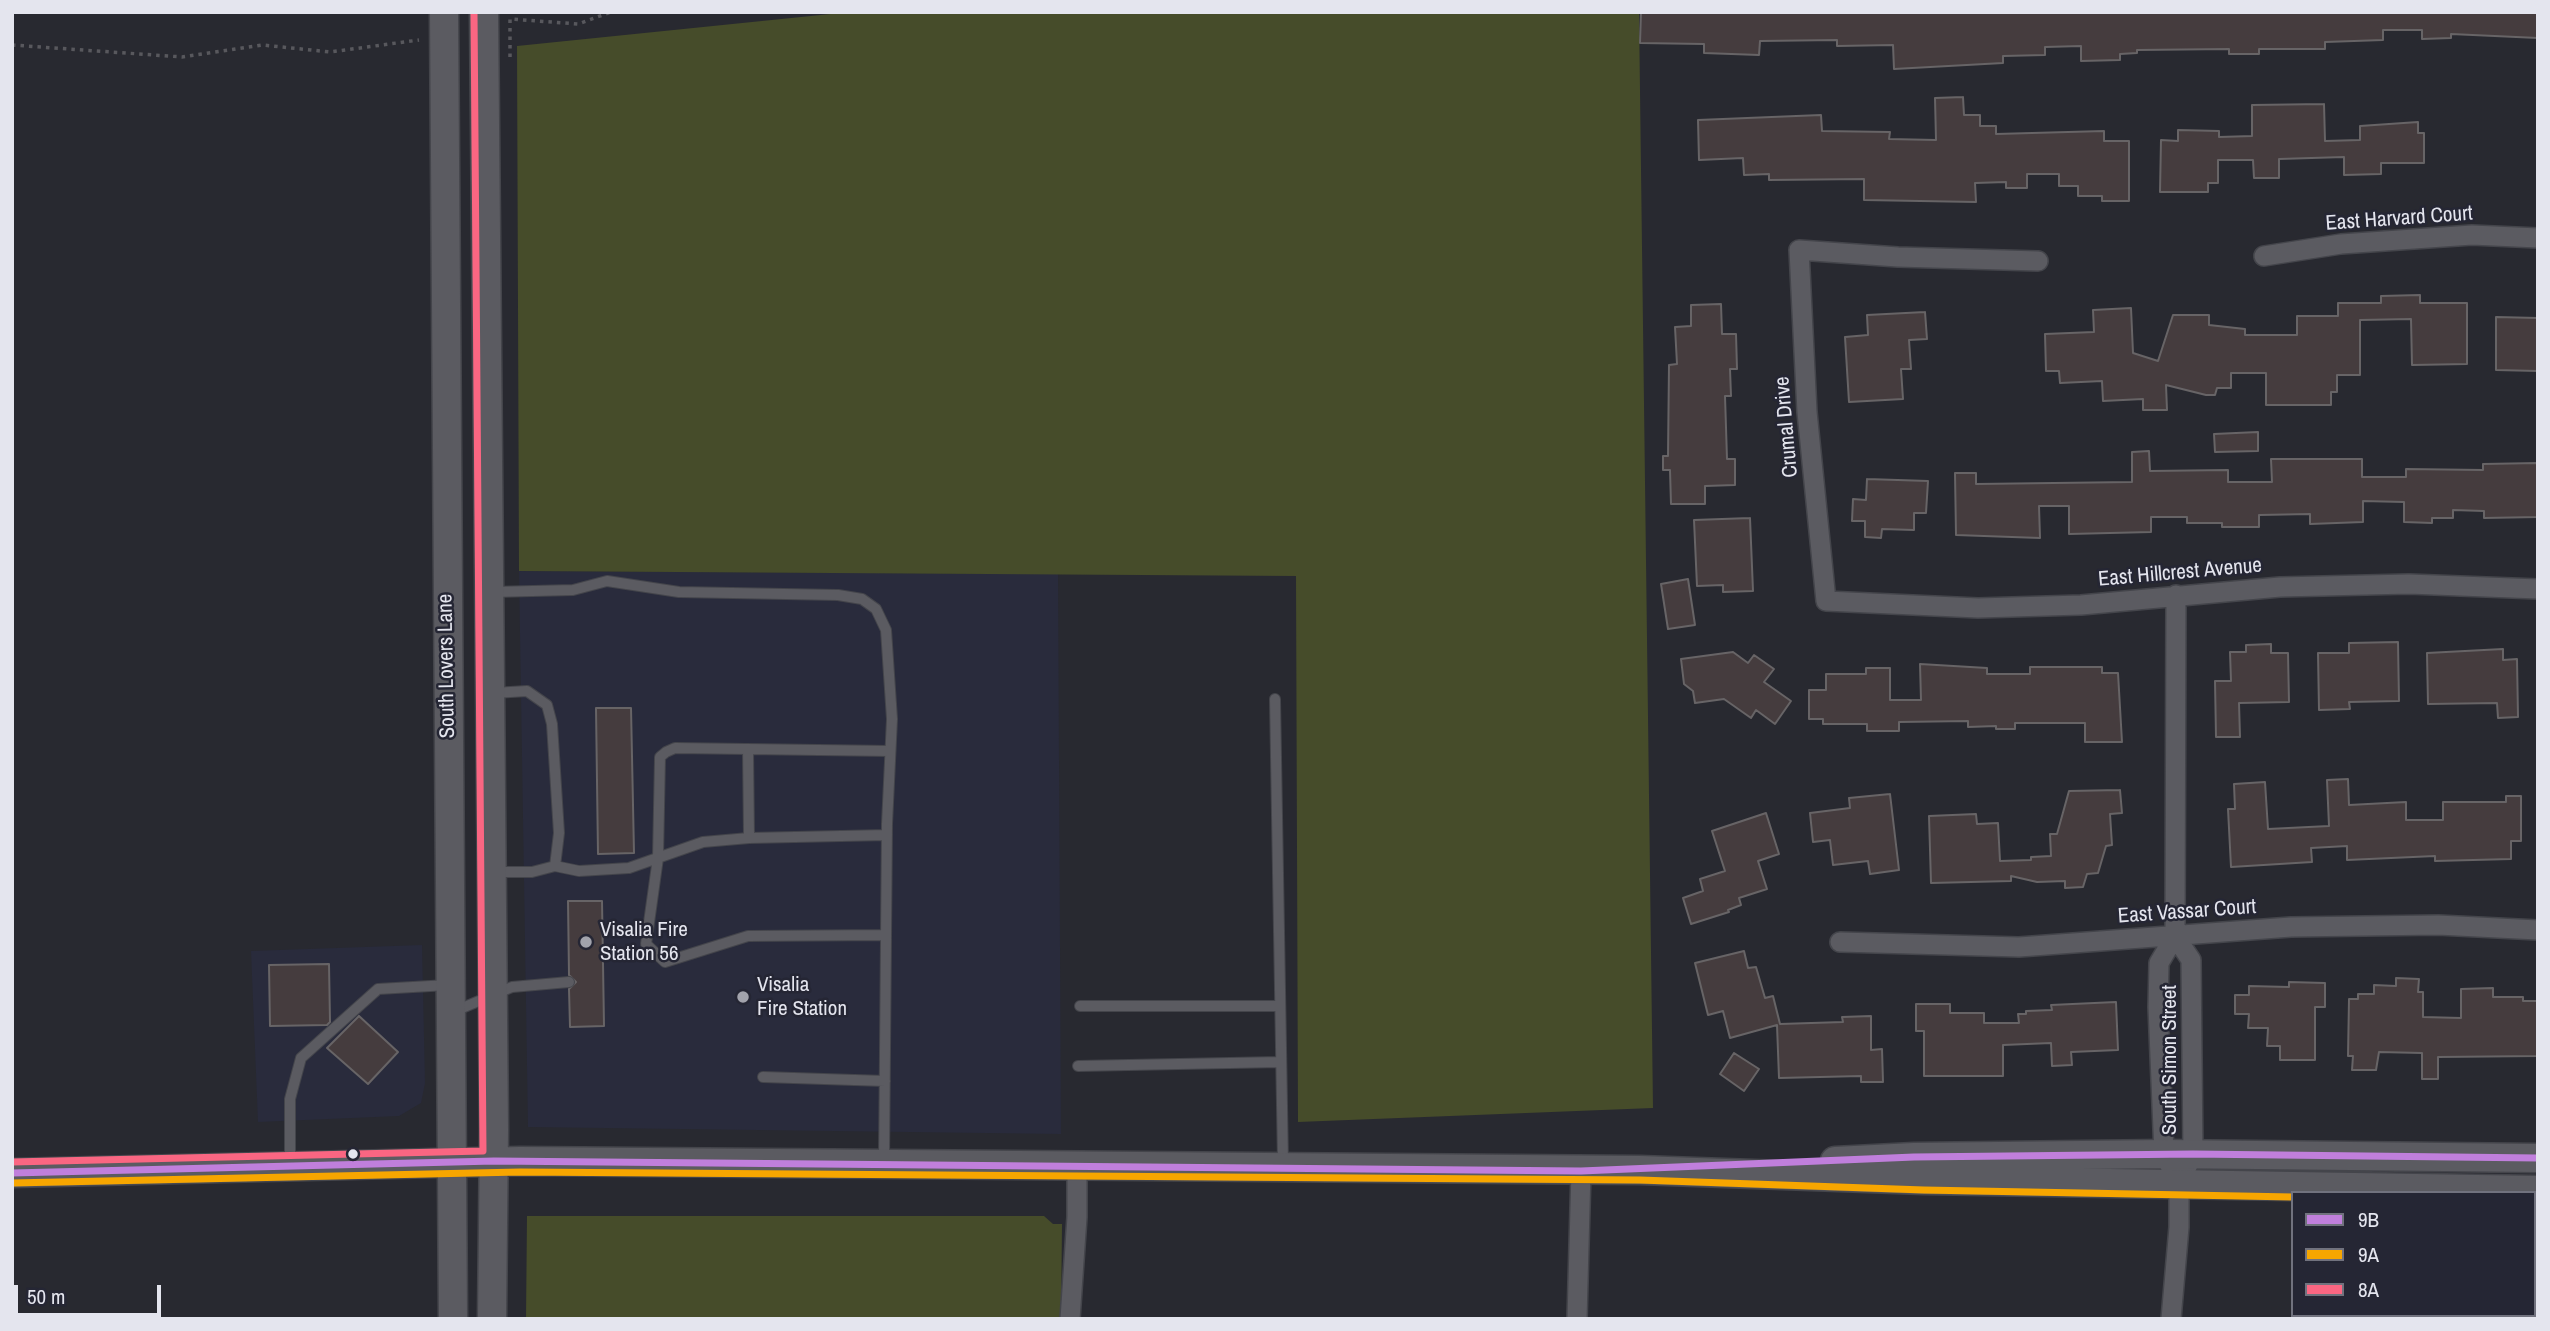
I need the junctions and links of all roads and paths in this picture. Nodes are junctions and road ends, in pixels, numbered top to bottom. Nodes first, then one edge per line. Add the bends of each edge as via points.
1 (444, 12) edge
2 (484, 12) edge
3 (611, 12) edge
4 (419, 40) dead end
5 (12, 45) edge
6 (510, 57) dead end
7 (2538, 237) edge
8 (2264, 256) dead end
9 (2038, 261) dead end
10 (2538, 589) edge
11 (487, 592) junction
12 (2176, 595) junction
13 (1826, 601) joint
14 (489, 693) junction
15 (1275, 699) dead end
16 (748, 749) junction
17 (890, 751) junction
18 (887, 835) junction
19 (749, 838) junction
20 (657, 858) junction
21 (555, 866) junction
22 (490, 872) junction
23 (2538, 930) edge
24 (886, 935) junction
25 (2175, 936) junction
26 (1840, 942) dead end
27 (569, 982) dead end
28 (452, 984) junction
29 (492, 994) junction
30 (1080, 1006) dead end
31 (1278, 1006) junction
32 (452, 1013) junction
33 (1280, 1062) junction
34 (1078, 1066) dead end
35 (763, 1077) dead end
36 (885, 1080) junction
37 (2164, 1154) junction
38 (2193, 1154) junction
39 (2538, 1158) edge
40 (453, 1161) junction
41 (494, 1161) junction
42 (884, 1164) junction
43 (290, 1167) junction
44 (1077, 1167) junction
45 (1283, 1167) junction
46 (1640, 1170) junction
47 (1581, 1171) junction
48 (12, 1173) edge
49 (2179, 1183) junction
50 (2538, 1190) edge
51 (453, 1319) edge
52 (492, 1319) edge
53 (1070, 1319) edge
54 (1577, 1319) edge
55 (2171, 1319) edge

1 - 28 main road, South Lovers Lane
2 - 11 main road, South Lovers Lane
3 - 6 path via 578,24 510,19
4 - 5 path via 330,52 263,45 182,58
7 - 8 street, East Harvard Court via 2472,235 2341,244
9 - 13 street, Crumal Drive via 1799,250 1807,412
10 - 12 street, East Hillcrest Avenue via 2409,584
11 - 14 main road, South Lovers Lane
11 - 17 lane via 573,590 607,581 679,592 862,599 876,609 886,630 891,666
12 - 13 street, East Hillcrest Avenue via 2081,605 1978,608
12 - 25 street, South Simon Street
14 - 21 lane via 527,691 547,705 559,833
14 - 22 main road, South Lovers Lane
15 - 31 lane
16 - 17 lane
16 - 19 lane
16 - 20 lane via 676,748 660,757
17 - 18 lane
18 - 19 lane
18 - 24 lane
19 - 20 lane via 703,842
20 - 21 lane via 629,869 604,871
20 - 24 lane via 646,944 665,962 748,936
21 - 22 lane via 532,872
22 - 29 main road, South Lovers Lane
23 - 25 street, East Vassar Court via 2438,925 2291,927
24 - 36 lane
25 - 26 street, East Vassar Court via 2019,947
25 - 37 street, South Simon Street via 2159,963
25 - 38 street, South Simon Street via 2191,960
27 - 29 lane via 512,987
28 - 32 main road, South Lovers Lane
28 - 43 lane via 378,989 301,1058 290,1099
29 - 32 lane
29 - 41 main road, South Lovers Lane
30 - 31 lane
31 - 33 lane
32 - 40 main road, South Lovers Lane
33 - 34 lane
33 - 45 lane
35 - 36 lane
36 - 42 lane
37 - 38 main road
37 - 46 main road via 1914,1157
37 - 49 street, South Simon Street
38 - 39 main road
38 - 49 street, South Simon Street
40 - 41 main road
40 - 43 main road
40 - 51 main road, South Lovers Lane
41 - 42 main road
41 - 52 main road, South Lovers Lane
42 - 44 main road
43 - 48 main road
44 - 45 main road
44 - 53 street
45 - 47 main road
46 - 47 main road
46 - 49 main road
47 - 54 street
49 - 50 main road
49 - 55 street

